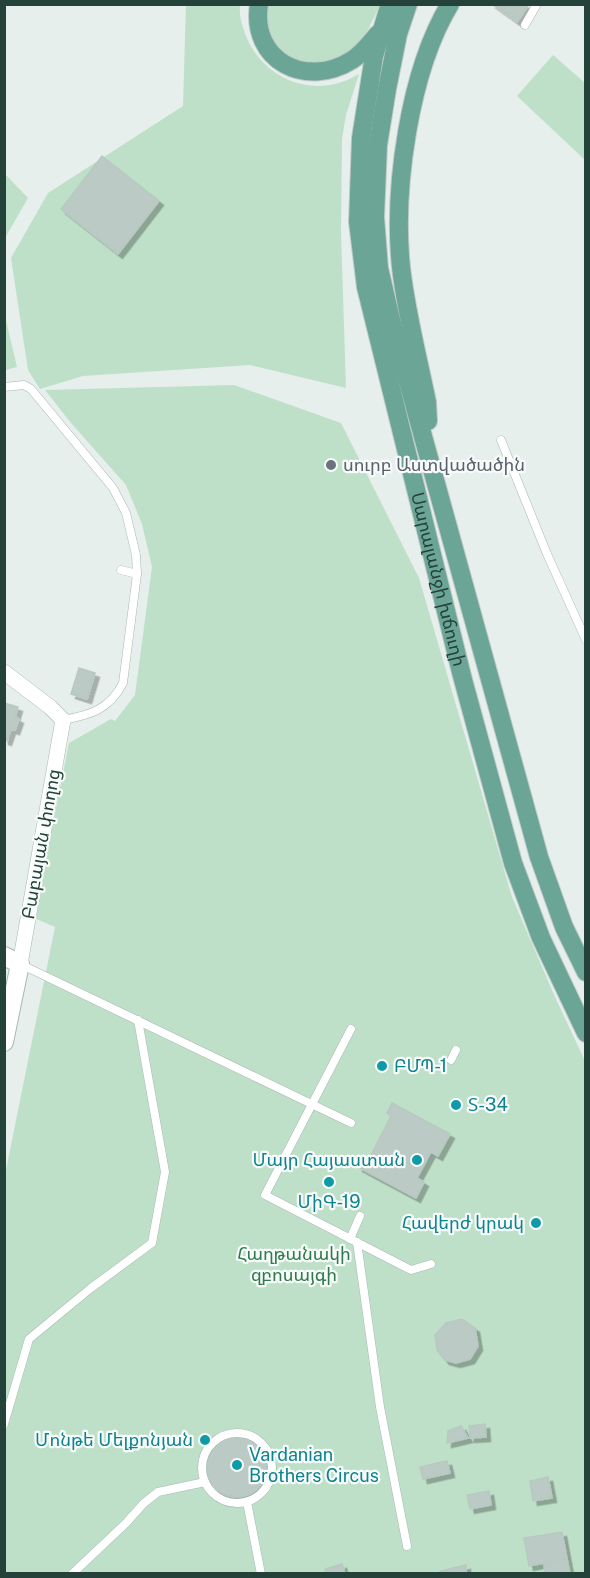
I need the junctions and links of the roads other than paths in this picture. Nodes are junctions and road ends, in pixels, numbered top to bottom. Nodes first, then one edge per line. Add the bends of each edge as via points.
1 (259, 4) edge
2 (390, 4) edge
3 (408, 4) edge
4 (450, 4) edge
5 (537, 4) edge
6 (525, 25) dead end
7 (383, 28) junction
8 (4, 387) edge
9 (501, 440) dead end
10 (431, 462) junction
11 (121, 570) dead end
12 (137, 574) junction
13 (585, 640) edge
14 (4, 672) edge
15 (63, 720) junction
16 (12, 960) edge
17 (585, 972) edge
18 (138, 1020) junction
19 (351, 1029) dead end
20 (585, 1033) edge
21 (4, 1042) edge
22 (456, 1050) dead end
23 (451, 1060) dead end
24 (312, 1104) junction
25 (351, 1123) dead end
26 (360, 1216) dead end
27 (353, 1240) junction
28 (430, 1264) dead end
29 (4, 1424) edge
30 (205, 1482) junction
31 (247, 1502) junction
32 (407, 1546) dead end
33 (72, 1574) edge
34 (261, 1574) edge

1 - 7 main road via 259,28 268,50 281,64 299,71 326,71 347,63
2 - 7 main road, Սարալանջի խճուղի
3 - 10 main road, Սարալանջի խճուղի via 398,34 378,145 375,217 379,268
4 - 10 main road via 424,61 409,123 399,227 401,269 427,402
5 - 6 lane
7 - 20 main road, Սարալանջի խճուղի via 374,56 361,138 358,222 366,287 462,676 513,863 541,938
8 - 12 lane via 24,385 31,389 113,488 126,513
9 - 13 lane
10 - 17 main road, Սարալանջի խճուղի via 539,856
11 - 12 lane
12 - 15 lane via 123,683 117,695 94,712
14 - 15 street
15 - 16 street, Բաբայան փողոց
16 - 18 lane
16 - 21 street, Բաբայան փողոց
18 - 24 lane
18 - 29 lane via 165,1172 152,1243 29,1339
19 - 24 lane
22 - 23 lane
24 - 25 lane
24 - 27 lane via 265,1195
26 - 27 lane
27 - 28 lane via 411,1270
27 - 32 lane
30 - 31 lane via 222,1500
30 - 31 lane via 202,1460 214,1441 234,1432 252,1435 265,1446 272,1475 266,1488
30 - 33 lane via 158,1492
31 - 34 lane

